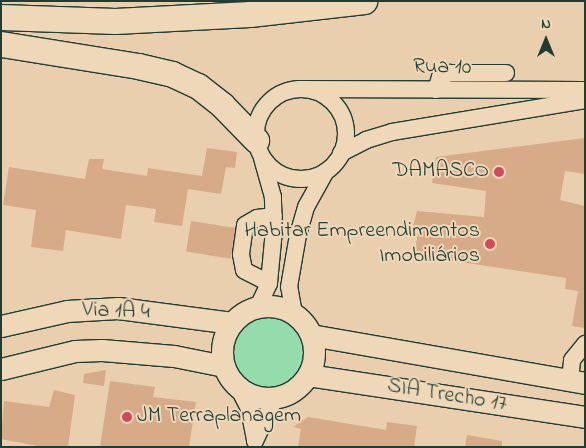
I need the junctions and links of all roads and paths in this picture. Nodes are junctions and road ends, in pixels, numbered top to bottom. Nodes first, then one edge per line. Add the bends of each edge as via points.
1 (364, 1) edge
2 (1, 17) edge
3 (1, 44) edge
4 (506, 73) dead end
5 (298, 89) junction
6 (436, 90) junction
7 (585, 90) edge
8 (585, 100) edge
9 (259, 148) junction
10 (341, 153) junction
11 (326, 171) junction
12 (274, 216) junction
13 (269, 283) junction
14 (258, 307) junction
15 (294, 314) junction
16 (232, 323) junction
17 (1, 326) edge
18 (311, 335) junction
19 (581, 352) edge
20 (224, 366) junction
21 (1, 369) edge
22 (308, 375) junction
23 (579, 382) edge
24 (238, 387) junction
25 (275, 398) junction
26 (583, 417) edge
27 (255, 443) edge

1 - 2 highway via 250,14 125,20
3 - 9 highway via 172,74 198,86 222,105
4 - 6 street via 450,73 440,77
5 - 6 street, Rua 10
5 - 9 street via 278,96 262,111 256,125
5 - 10 street via 314,91 328,98 338,109 346,138
6 - 7 street, Rua 10
8 - 10 street via 392,132 366,140
9 - 11 street via 271,167 290,177 312,177
9 - 12 street via 273,197
10 - 11 street
11 - 15 street via 306,207 298,235 289,287
12 - 13 street
12 - 13 street via 257,218 245,225 241,254 244,270
13 - 14 street
14 - 15 main road via 271,306
14 - 16 main road
15 - 18 main road
16 - 17 main road, Via 1A 4 via 118,308 67,311
16 - 20 main road via 223,343
18 - 22 main road via 314,357
18 - 23 main road, SIA Trecho 17
19 - 23 street
20 - 21 main road, Via 1A 4 via 174,356 102,350 75,351
20 - 24 main road
22 - 25 main road via 288,394
22 - 26 main road, SIA Trecho 17
23 - 26 main road
24 - 25 main road via 250,394
24 - 27 street via 249,409
25 - 27 street

